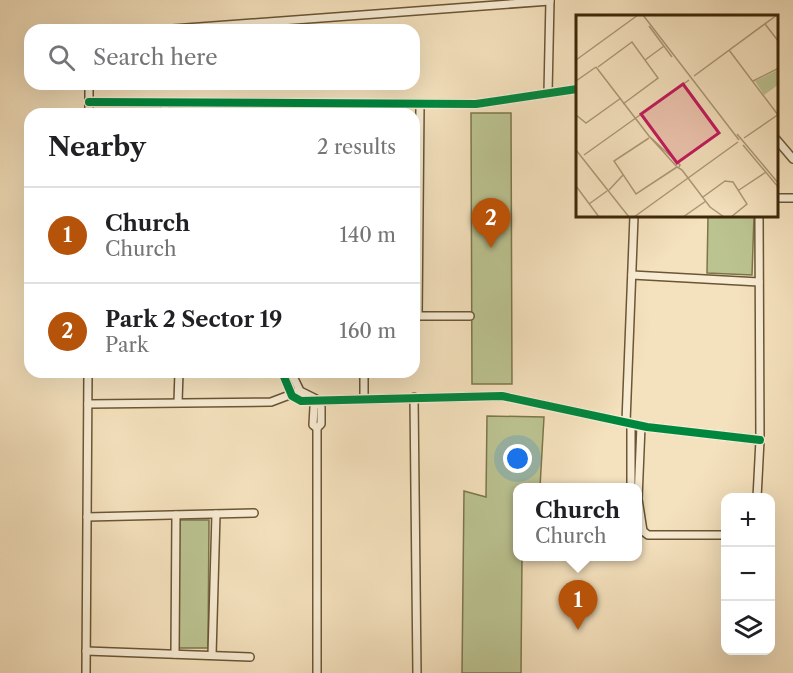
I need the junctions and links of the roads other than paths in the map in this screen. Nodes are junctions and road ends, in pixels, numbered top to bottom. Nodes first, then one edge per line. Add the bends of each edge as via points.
1 (550, 0) edge
2 (237, 24) edge
3 (576, 88) edge
4 (89, 90) edge
5 (548, 93) junction
6 (89, 102) junction
7 (165, 102) junction
8 (199, 102) junction
9 (280, 103) junction
10 (318, 103) junction
11 (420, 105) junction
12 (89, 108) edge
13 (165, 108) edge
14 (199, 108) edge
15 (280, 108) edge
16 (310, 108) edge
17 (420, 108) edge
18 (778, 140) edge
19 (793, 159) edge
20 (634, 218) edge
21 (759, 218) edge
22 (632, 275) junction
23 (759, 282) junction
24 (420, 316) edge
25 (470, 316) dead end
26 (88, 378) edge
27 (179, 378) edge
28 (284, 378) edge
29 (294, 378) edge
30 (363, 378) edge
31 (300, 391) junction
32 (292, 396) junction
33 (414, 397) junction
34 (364, 398) junction
35 (317, 401) junction
36 (178, 402) junction
37 (87, 404) junction
38 (629, 423) junction
39 (641, 426) junction
40 (760, 440) junction
41 (631, 483) edge
42 (639, 483) edge
43 (757, 493) edge
44 (254, 513) dead end
45 (216, 514) junction
46 (176, 515) junction
47 (87, 517) junction
48 (642, 525) edge
49 (721, 536) edge
50 (86, 651) junction
51 (175, 654) junction
52 (212, 656) junction
53 (250, 657) dead end
54 (86, 673) edge
55 (317, 673) edge
56 (417, 673) edge

1 - 2 street
1 - 5 street
3 - 5 street
4 - 6 street
5 - 11 street via 476,104
6 - 7 street
6 - 12 street
7 - 8 street
7 - 13 street
8 - 9 street
8 - 14 street
9 - 10 street
9 - 15 street
10 - 11 street
10 - 16 street
11 - 17 street
18 - 19 street
20 - 22 street
21 - 23 street
22 - 23 street
22 - 38 street
23 - 40 street
24 - 25 street
26 - 37 street
27 - 36 street
28 - 32 street
29 - 31 street
30 - 34 street
31 - 32 street
31 - 35 street
32 - 35 street
32 - 36 street via 271,402
33 - 34 street
33 - 38 street via 502,396
33 - 56 street
34 - 35 street
35 - 55 street via 313,425 318,428
36 - 37 street
37 - 47 street
38 - 39 street
38 - 41 street
39 - 40 street
39 - 42 street
40 - 43 street
44 - 45 street
45 - 46 street
45 - 52 street
46 - 47 street
46 - 51 street
47 - 50 street
48 - 49 street via 648,534
50 - 51 street
50 - 54 street
51 - 52 street
52 - 53 street

